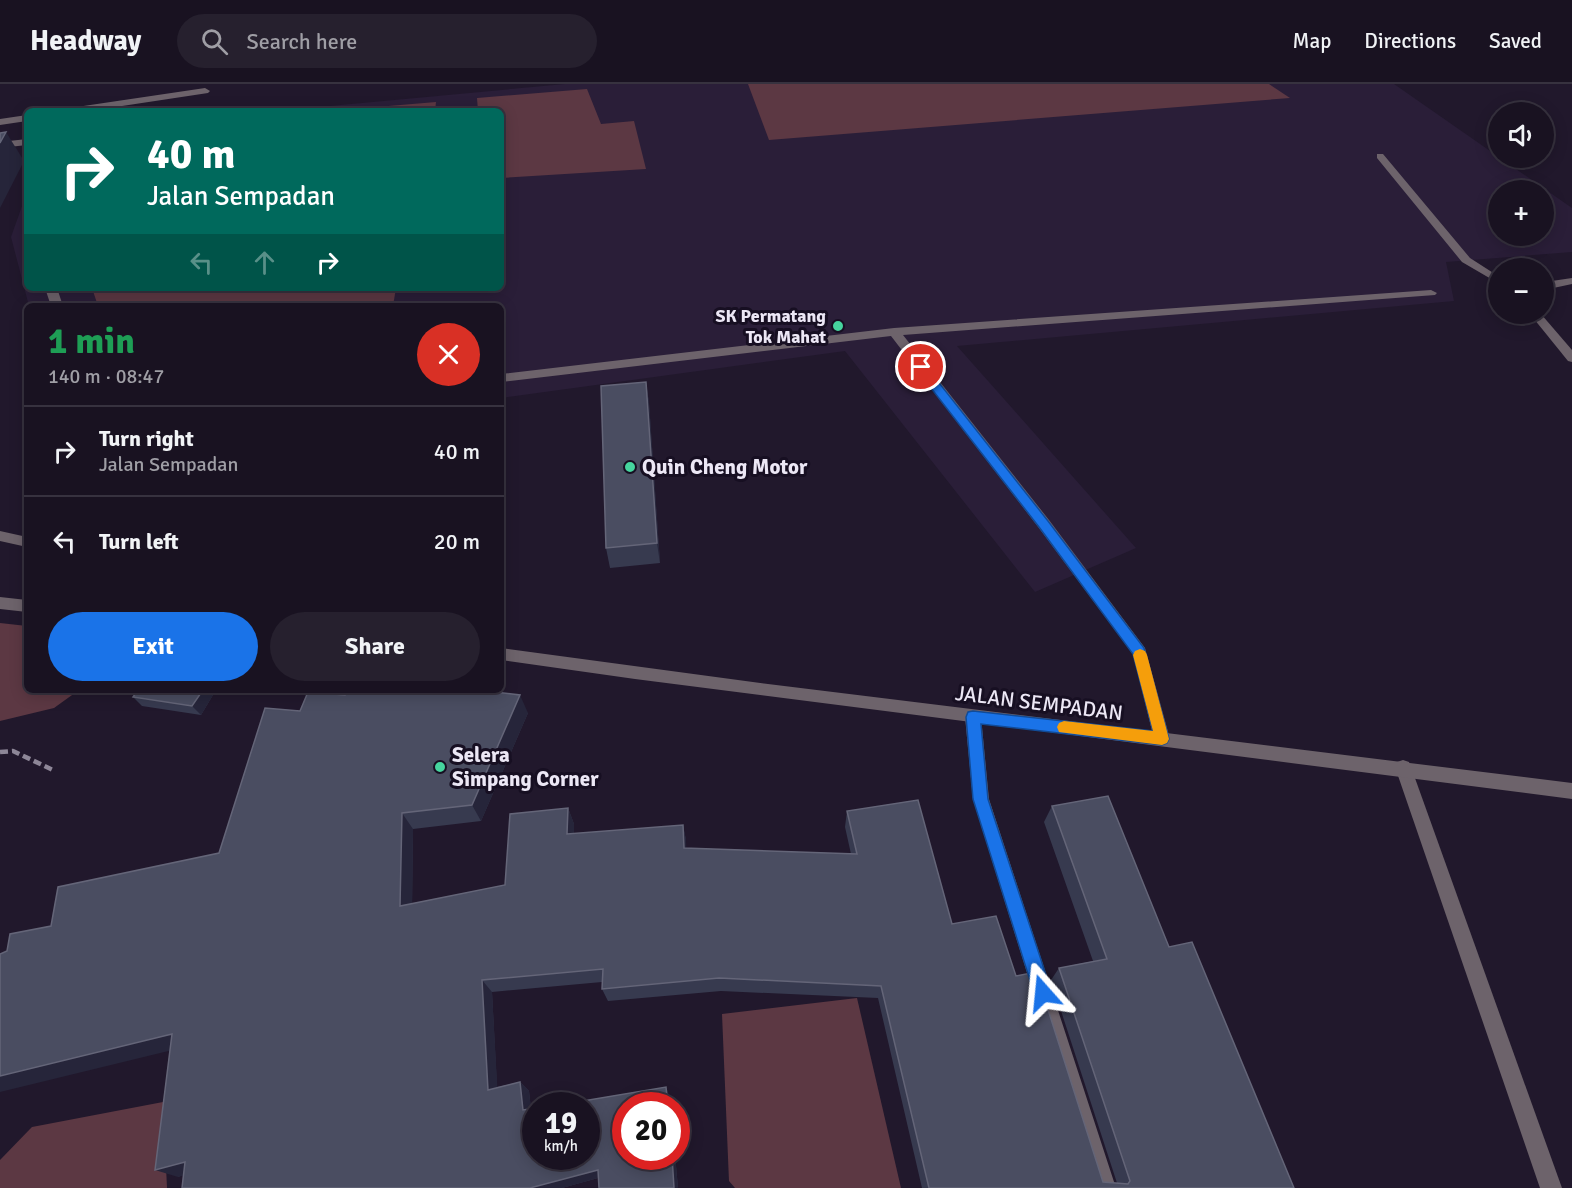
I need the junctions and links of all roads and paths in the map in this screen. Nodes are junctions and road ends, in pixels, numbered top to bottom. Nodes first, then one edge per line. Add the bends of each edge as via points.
1 (205, 91) dead end
2 (90, 108) edge
3 (24, 118) edge
4 (0, 122) edge
5 (24, 142) edge
6 (0, 145) edge
7 (1380, 156) dead end
8 (1488, 274) edge
9 (1572, 281) edge
10 (1554, 283) edge
11 (1431, 293) dead end
12 (1543, 324) edge
13 (894, 332) junction
14 (1572, 358) edge
15 (504, 378) edge
16 (0, 536) edge
17 (24, 541) edge
18 (0, 603) edge
19 (24, 606) edge
20 (504, 654) edge
21 (973, 717) junction
22 (1162, 739) junction
23 (0, 752) edge
24 (1403, 767) junction
25 (55, 771) dead end
26 (1572, 791) edge
27 (1105, 1188) edge
28 (1551, 1188) edge

1 - 2 street
3 - 4 street
5 - 6 street
7 - 8 street via 1466,260
9 - 10 street
11 - 13 street
12 - 14 street
13 - 15 street
13 - 22 street via 1140,652
16 - 17 street
18 - 19 street
20 - 21 street, JALAN SEMPADAN
21 - 22 street, JALAN SEMPADAN
21 - 27 street via 981,799
22 - 24 street, JALAN SEMPADAN
23 - 25 path via 13,752
24 - 26 street, JALAN SEMPADAN
24 - 28 street

